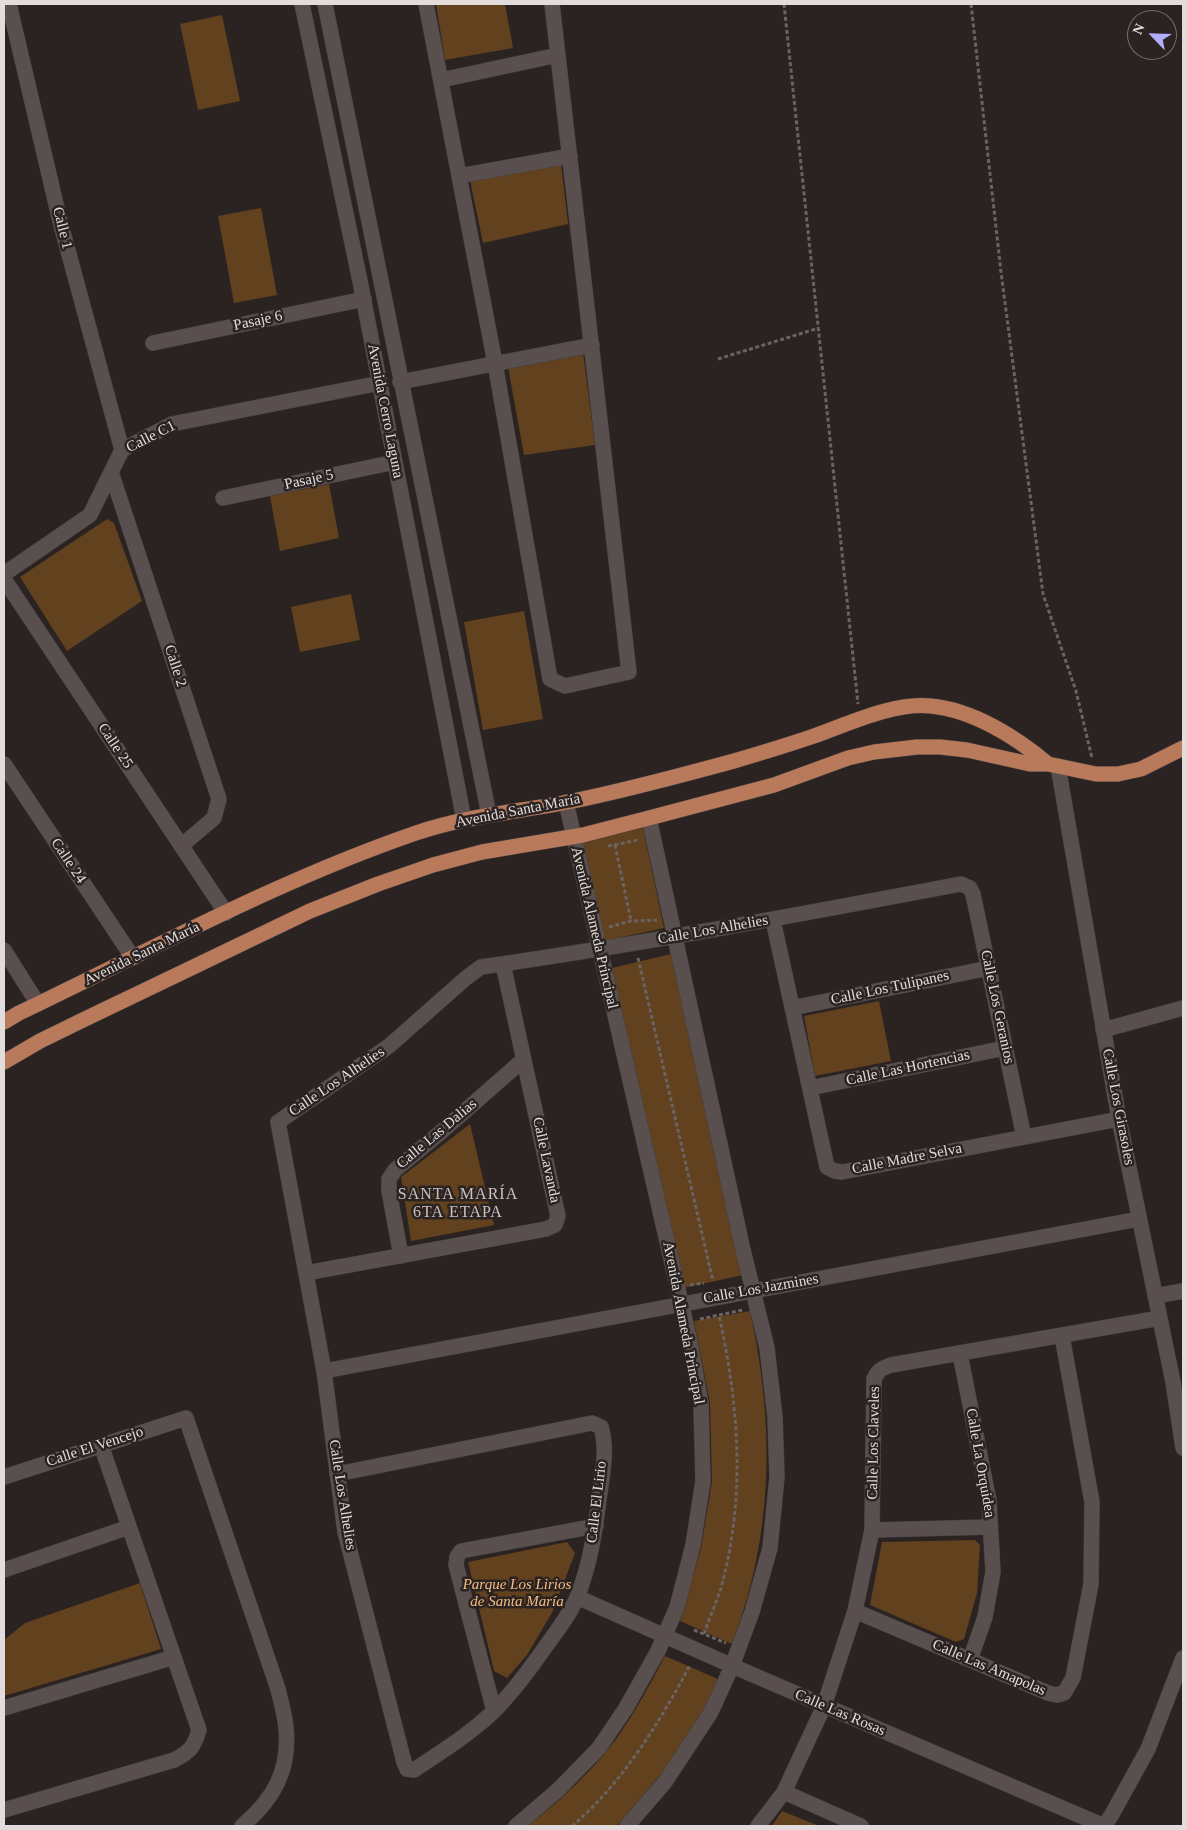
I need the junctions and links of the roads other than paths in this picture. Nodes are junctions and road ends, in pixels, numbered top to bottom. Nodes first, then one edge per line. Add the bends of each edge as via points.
1 (9, 4) edge
2 (302, 4) edge
3 (325, 4) edge
4 (426, 4) edge
5 (552, 4) edge
6 (558, 55) junction
7 (441, 80) junction
8 (570, 156) junction
9 (459, 176) junction
10 (364, 299) junction
11 (152, 343) dead end
12 (592, 344) junction
13 (495, 363) junction
14 (400, 382) junction
15 (380, 383) junction
16 (122, 450) junction
17 (396, 462) junction
18 (111, 472) junction
19 (223, 498) dead end
20 (4, 574) edge
21 (4, 579) edge
22 (1183, 748) edge
23 (4, 764) edge
24 (1053, 765) junction
25 (566, 802) junction
26 (489, 815) junction
27 (649, 818) junction
28 (464, 820) junction
29 (573, 837) junction
30 (181, 846) junction
31 (961, 884) joint
32 (226, 914) junction
33 (773, 920) junction
34 (675, 937) junction
35 (4, 950) edge
36 (599, 950) junction
37 (133, 958) junction
38 (503, 964) junction
39 (989, 968) junction
40 (38, 1004) junction
41 (792, 1008) junction
42 (1183, 1008) edge
43 (4, 1022) edge
44 (1104, 1030) junction
45 (1005, 1048) junction
46 (524, 1060) junction
47 (4, 1062) edge
48 (810, 1088) junction
49 (1119, 1118) junction
50 (1024, 1137) junction
51 (1139, 1219) junction
52 (401, 1256) junction
53 (306, 1273) junction
54 (753, 1291) junction
55 (1183, 1291) edge
56 (1155, 1296) junction
57 (682, 1304) junction
58 (1160, 1318) junction
59 (1062, 1336) junction
60 (960, 1354) junction
61 (324, 1371) junction
62 (101, 1445) junction
63 (1183, 1448) edge
64 (338, 1474) junction
65 (4, 1476) edge
66 (596, 1526) junction
67 (129, 1527) junction
68 (990, 1527) junction
69 (872, 1530) junction
70 (4, 1570) edge
71 (577, 1597) junction
72 (855, 1611) junction
73 (664, 1636) junction
74 (174, 1657) junction
75 (1183, 1658) edge
76 (970, 1660) junction
77 (732, 1666) junction
78 (824, 1706) junction
79 (4, 1708) edge
80 (494, 1711) junction
81 (407, 1769) joint
82 (784, 1792) junction
83 (4, 1810) edge
84 (242, 1826) edge
85 (516, 1826) edge
86 (627, 1826) edge
87 (758, 1826) edge
88 (861, 1826) edge
89 (1104, 1826) edge

1 - 16 street, Calle 1 via 60,221
2 - 10 street, Avenida Cerro Laguna
3 - 14 street
4 - 7 street
5 - 6 street
6 - 7 street
6 - 8 street
7 - 9 street
8 - 9 street
8 - 12 street
9 - 13 street
10 - 11 street, Pasaje 6
10 - 15 street, Avenida Cerro Laguna
12 - 13 street
12 - 13 street via 629,672 565,686 550,679
13 - 14 street
14 - 26 street
15 - 16 street, Calle C1 via 172,424
15 - 17 street, Avenida Cerro Laguna
16 - 18 street, Calle C1
17 - 19 street, Pasaje 5
17 - 28 street, Avenida Cerro Laguna
18 - 20 street, Calle C1 via 90,514
18 - 30 street, Calle 2 via 219,799 214,818
21 - 30 street, Calle 25
22 - 24 main road, Avenida Santa María via 1130,773 1096,774
23 - 37 street, Calle 24
24 - 25 main road, Avenida Santa María via 986,723 946,708 913,706 860,719 811,737 640,787
24 - 27 main road, Avenida Santa María via 1030,764 940,747 874,752 774,785
24 - 44 street, Calle Los Girasoles
25 - 26 main road, Avenida Santa María
25 - 29 street, Avenida Alameda Principal
26 - 28 main road, Avenida Santa María
27 - 29 main road, Avenida Santa María
27 - 34 street
28 - 32 main road, Avenida Santa María via 418,832 368,851 296,880
29 - 36 street, Avenida Alameda Principal
29 - 47 main road, Avenida Santa María via 482,852 378,884 310,911 40,1041
30 - 32 street, Calle 25
31 - 33 street, Calle Los Alhelies
31 - 39 street, Calle Los Geranios via 970,888 973,894
32 - 37 main road, Avenida Santa María
33 - 34 street, Calle Los Alhelies
33 - 41 street, Calle Madre Selva
34 - 36 street, Calle Los Alhelies
34 - 54 street
35 - 40 street
36 - 38 street, Calle Los Alhelies
36 - 57 street, Avenida Alameda Principal
37 - 40 main road, Avenida Santa María
38 - 46 street, Calle Lavanda
38 - 53 street, Calle Los Alhelies via 481,967 389,1046 278,1122
39 - 41 street, Calle Los Tulipanes
39 - 45 street, Calle Los Geranios
40 - 43 main road, Avenida Santa María
41 - 48 street, Calle Madre Selva
42 - 44 street
44 - 49 street, Calle Los Girasoles
45 - 48 street, Calle Las Hortencias
45 - 50 street, Calle Los Geranios
46 - 52 street, Calle Las Dalias via 395,1170 389,1180
46 - 52 street, Calle Lavanda via 558,1216 555,1225
48 - 50 street, Calle Madre Selva via 827,1167 835,1171
49 - 50 street, Calle Madre Selva
49 - 51 street, Calle Los Girasoles
51 - 54 street, Calle Los Jazmines
51 - 56 street, Calle Los Girasoles
52 - 53 street, Calle Lavanda
53 - 61 street, Calle Los Alhelies
54 - 57 street, Calle Los Jazmines
54 - 77 street via 767,1348 775,1417 777,1477 770,1548
55 - 56 street
56 - 58 street, Calle Los Girasoles
57 - 61 street, Calle Los Jazmines
57 - 73 street, Avenida Alameda Principal via 701,1403 704,1481 693,1545 677,1607
58 - 59 street, Calle Los Claveles
58 - 63 street, Calle Los Girasoles
59 - 60 street, Calle Los Claveles
59 - 76 street, Calle Las Amapolas via 1092,1502 1091,1584 1073,1678 1064,1692 1057,1695
60 - 68 street, Calle La Orquidea
60 - 69 street, Calle Los Claveles via 892,1365 877,1372 874,1379
61 - 64 street, Calle Los Alhelies
62 - 65 street, Calle El Vencejo
62 - 67 street
62 - 84 street, Calle El Vencejo via 186,1418 278,1689 286,1727 286,1760 276,1789 258,1813
64 - 66 street, Calle El Lirio via 592,1423 601,1428 604,1436
64 - 81 street, Calle Los Alhelies via 345,1532
66 - 71 street, Calle El Lirio via 589,1562
66 - 80 street via 462,1551 457,1557 456,1565
67 - 70 street
67 - 74 street
68 - 69 street
68 - 76 street, Calle La Orquidea via 993,1572 985,1617
69 - 72 street, Calle Los Claveles
71 - 73 street, Calle Las Rosas
71 - 80 street, Calle El Lirio via 554,1635
72 - 76 street, Calle Las Amapolas
72 - 78 street, Calle Los Claveles
73 - 77 street, Calle Las Rosas
73 - 85 street, Avenida Alameda Principal via 626,1708 599,1748 558,1790
74 - 79 street
74 - 83 street via 199,1730 194,1745 186,1754
75 - 89 street via 1148,1749
77 - 78 street, Calle Las Rosas
77 - 86 street via 711,1712 665,1782
78 - 82 street, Calle Los Claveles
78 - 89 street, Calle Las Rosas
80 - 81 street, Calle El Lirio via 414,1770
82 - 87 street, Calle Los Claveles
82 - 88 street

